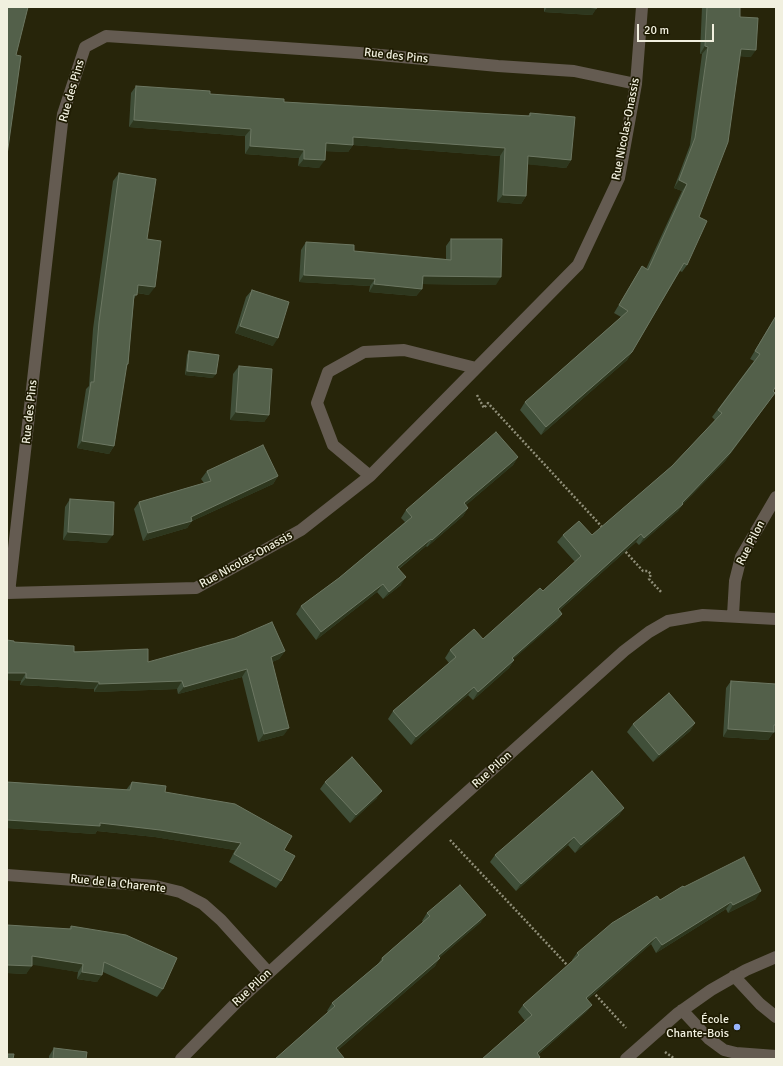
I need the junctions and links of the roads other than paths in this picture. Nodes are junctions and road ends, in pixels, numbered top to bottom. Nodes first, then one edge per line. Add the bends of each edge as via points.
1 (642, 7) edge
2 (636, 84) junction
3 (476, 368) junction
4 (370, 476) junction
5 (776, 498) edge
6 (8, 593) edge
7 (733, 615) junction
8 (776, 619) edge
9 (7, 875) edge
10 (776, 957) edge
11 (269, 973) junction
12 (734, 976) junction
13 (682, 1010) junction
14 (776, 1017) edge
15 (776, 1056) edge
16 (181, 1059) edge
17 (626, 1059) edge

1 - 2 street, Rue Nicolas-Onassis
2 - 3 street, Rue Nicolas-Onassis via 619,178 578,265
2 - 6 street, Rue des Pins via 574,71 175,40 106,36 85,47 63,114
3 - 4 street, Rue Nicolas-Onassis
3 - 4 street via 404,350 364,352 328,372 317,403 333,445
4 - 6 street, Rue Nicolas-Onassis via 302,530 196,588
5 - 7 street, Rue Pilon via 741,557 735,581
7 - 8 street
7 - 11 street, Rue Pilon via 703,615 677,619 656,626 624,651 481,779
9 - 11 street, Rue de la Charente via 135,884 180,892 203,904 221,920
10 - 12 street
11 - 16 street, Rue Pilon
12 - 13 street
12 - 14 street
13 - 15 street via 718,1047 736,1053
13 - 17 street

